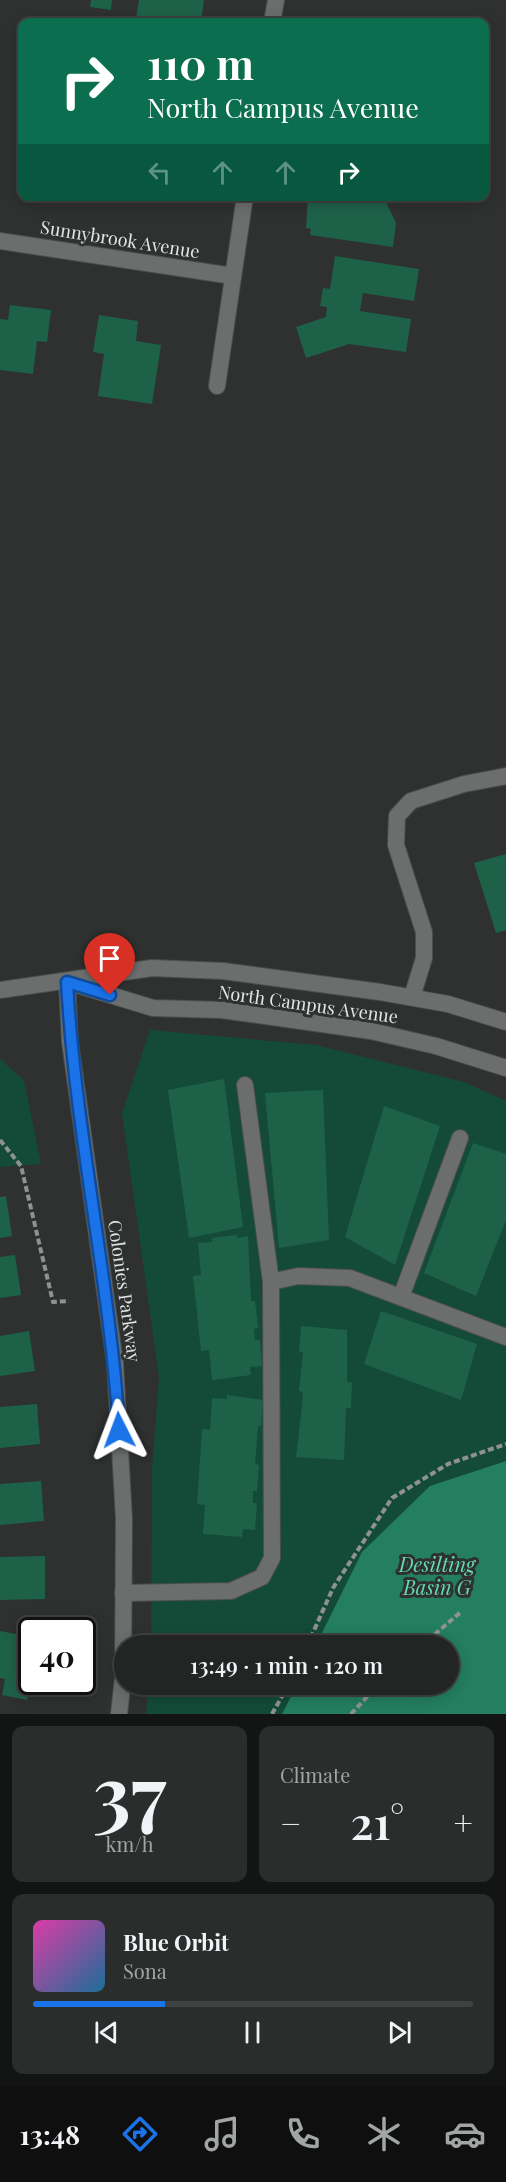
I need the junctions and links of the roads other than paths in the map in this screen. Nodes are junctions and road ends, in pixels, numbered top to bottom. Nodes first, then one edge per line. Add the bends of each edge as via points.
1 (276, 0) edge
2 (273, 18) edge
3 (245, 201) edge
4 (0, 241) edge
5 (233, 276) junction
6 (217, 386) dead end
7 (506, 776) edge
8 (67, 982) junction
9 (0, 990) edge
10 (411, 997) junction
11 (506, 1022) edge
12 (506, 1068) edge
13 (245, 1085) dead end
14 (460, 1138) dead end
15 (271, 1282) junction
16 (401, 1297) junction
17 (506, 1336) edge
18 (123, 1593) junction
19 (119, 1714) edge

1 - 2 street
3 - 5 street
4 - 5 street, Sunnybrook Avenue
5 - 6 street
7 - 10 street via 464,783 411,801 397,816 396,845 424,932 424,958
8 - 9 street, North Campus Avenue
8 - 10 street, North Campus Avenue via 152,968 223,970
8 - 12 street, North Campus Avenue via 153,1008 222,1010 371,1031
8 - 18 street, Colonies Parkway via 70,1042 115,1363 124,1519
10 - 11 street, North Campus Avenue
13 - 15 street
14 - 16 street
15 - 16 street via 298,1276 350,1278
15 - 18 street via 272,1558 262,1577 231,1591
16 - 17 street
18 - 19 street, Colonies Parkway

